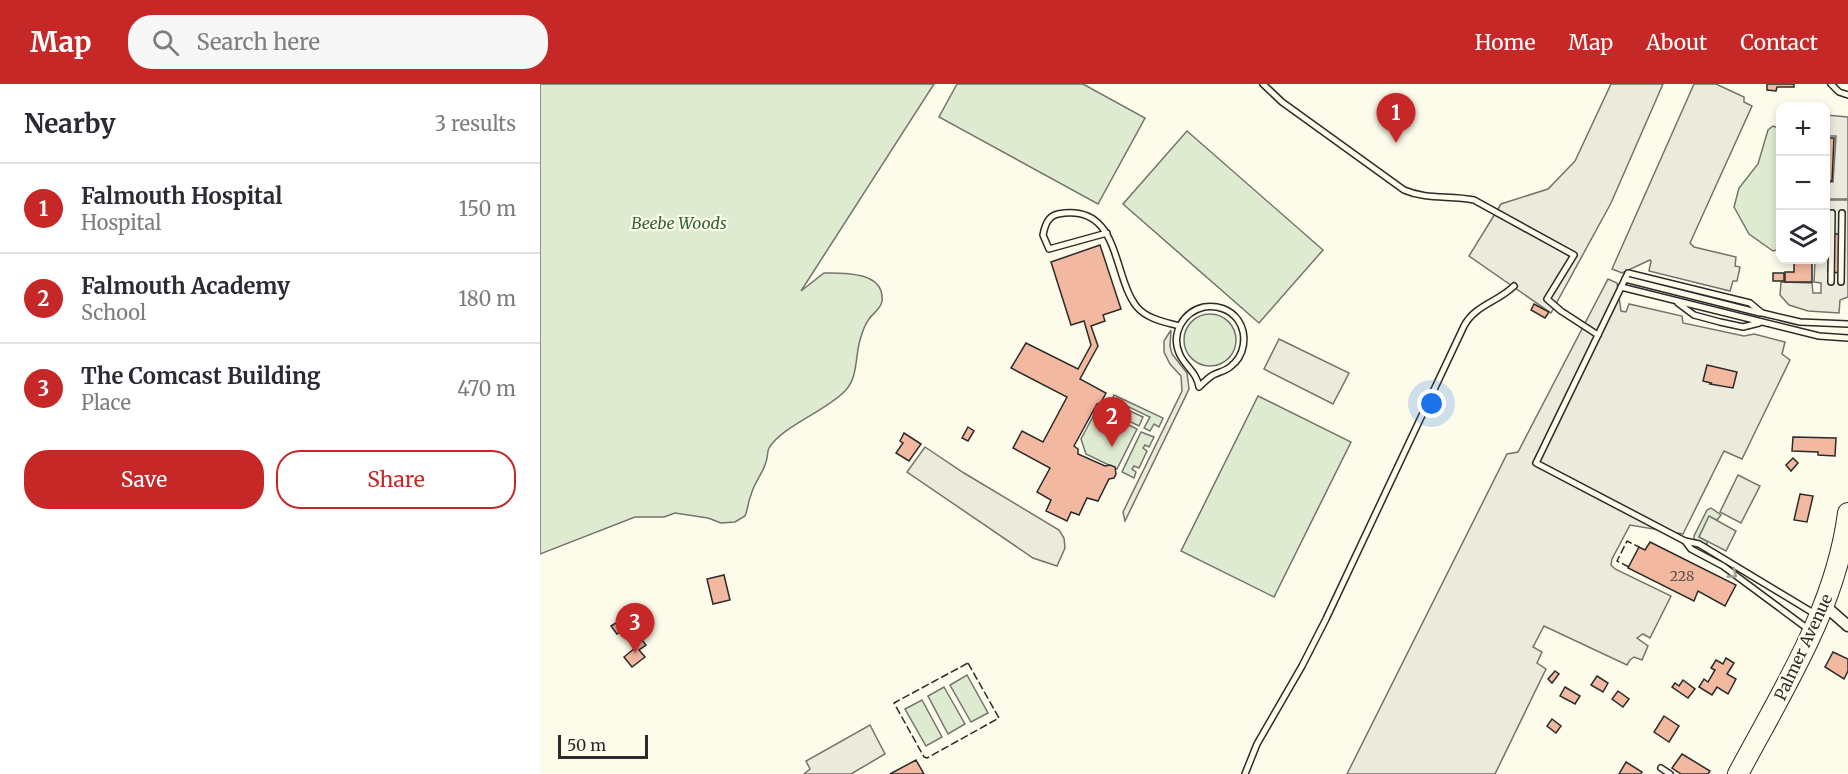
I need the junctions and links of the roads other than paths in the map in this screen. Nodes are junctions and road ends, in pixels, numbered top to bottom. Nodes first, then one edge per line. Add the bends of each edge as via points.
1 (1263, 84) edge
2 (1832, 84) edge
3 (1848, 95) edge
4 (1832, 213) dead end
5 (1842, 213) dead end
6 (1107, 233) junction
7 (1627, 276) junction
8 (1831, 282) dead end
9 (1841, 282) dead end
10 (1514, 286) dead end
11 (1621, 287) junction
12 (1675, 301) junction
13 (1762, 314) junction
14 (1777, 317) junction
15 (1760, 322) junction
16 (1814, 323) junction
17 (1848, 324) edge
18 (1179, 326) junction
19 (1774, 326) junction
20 (1598, 335) junction
21 (1813, 335) junction
22 (1848, 338) edge
23 (1848, 513) edge
24 (1685, 541) junction
25 (1818, 618) junction
26 (1848, 626) edge
27 (1661, 768) dead end
28 (1245, 774) edge
29 (1670, 774) edge
30 (1738, 774) edge

1 - 20 lane via 1404,190 1416,196 1474,200 1574,255 1547,299
2 - 3 lane
4 - 8 lane
5 - 9 lane
6 - 6 lane via 1095,221 1068,213 1049,219 1043,235 1049,249
6 - 18 lane via 1139,310
7 - 11 lane
7 - 13 lane
7 - 13 lane via 1750,303
10 - 28 lane via 1477,310 1464,326 1326,619 1257,744
11 - 12 lane
11 - 20 lane
12 - 15 lane
12 - 15 lane via 1694,315 1720,322 1743,327
13 - 14 lane
14 - 16 lane
14 - 19 lane
15 - 19 lane
16 - 17 lane
16 - 21 lane
18 - 18 lane via 1178,351 1198,379 1199,387 1232,365 1243,349 1242,327 1224,309 1198,308
19 - 21 lane
20 - 24 lane via 1536,463
21 - 22 lane
23 - 25 highway, Palmer Avenue via 1838,562
24 - 25 lane via 1699,544
24 -> 25 lane via 1691,549
25 - 26 street
25 - 30 highway, Palmer Avenue
27 - 29 lane

